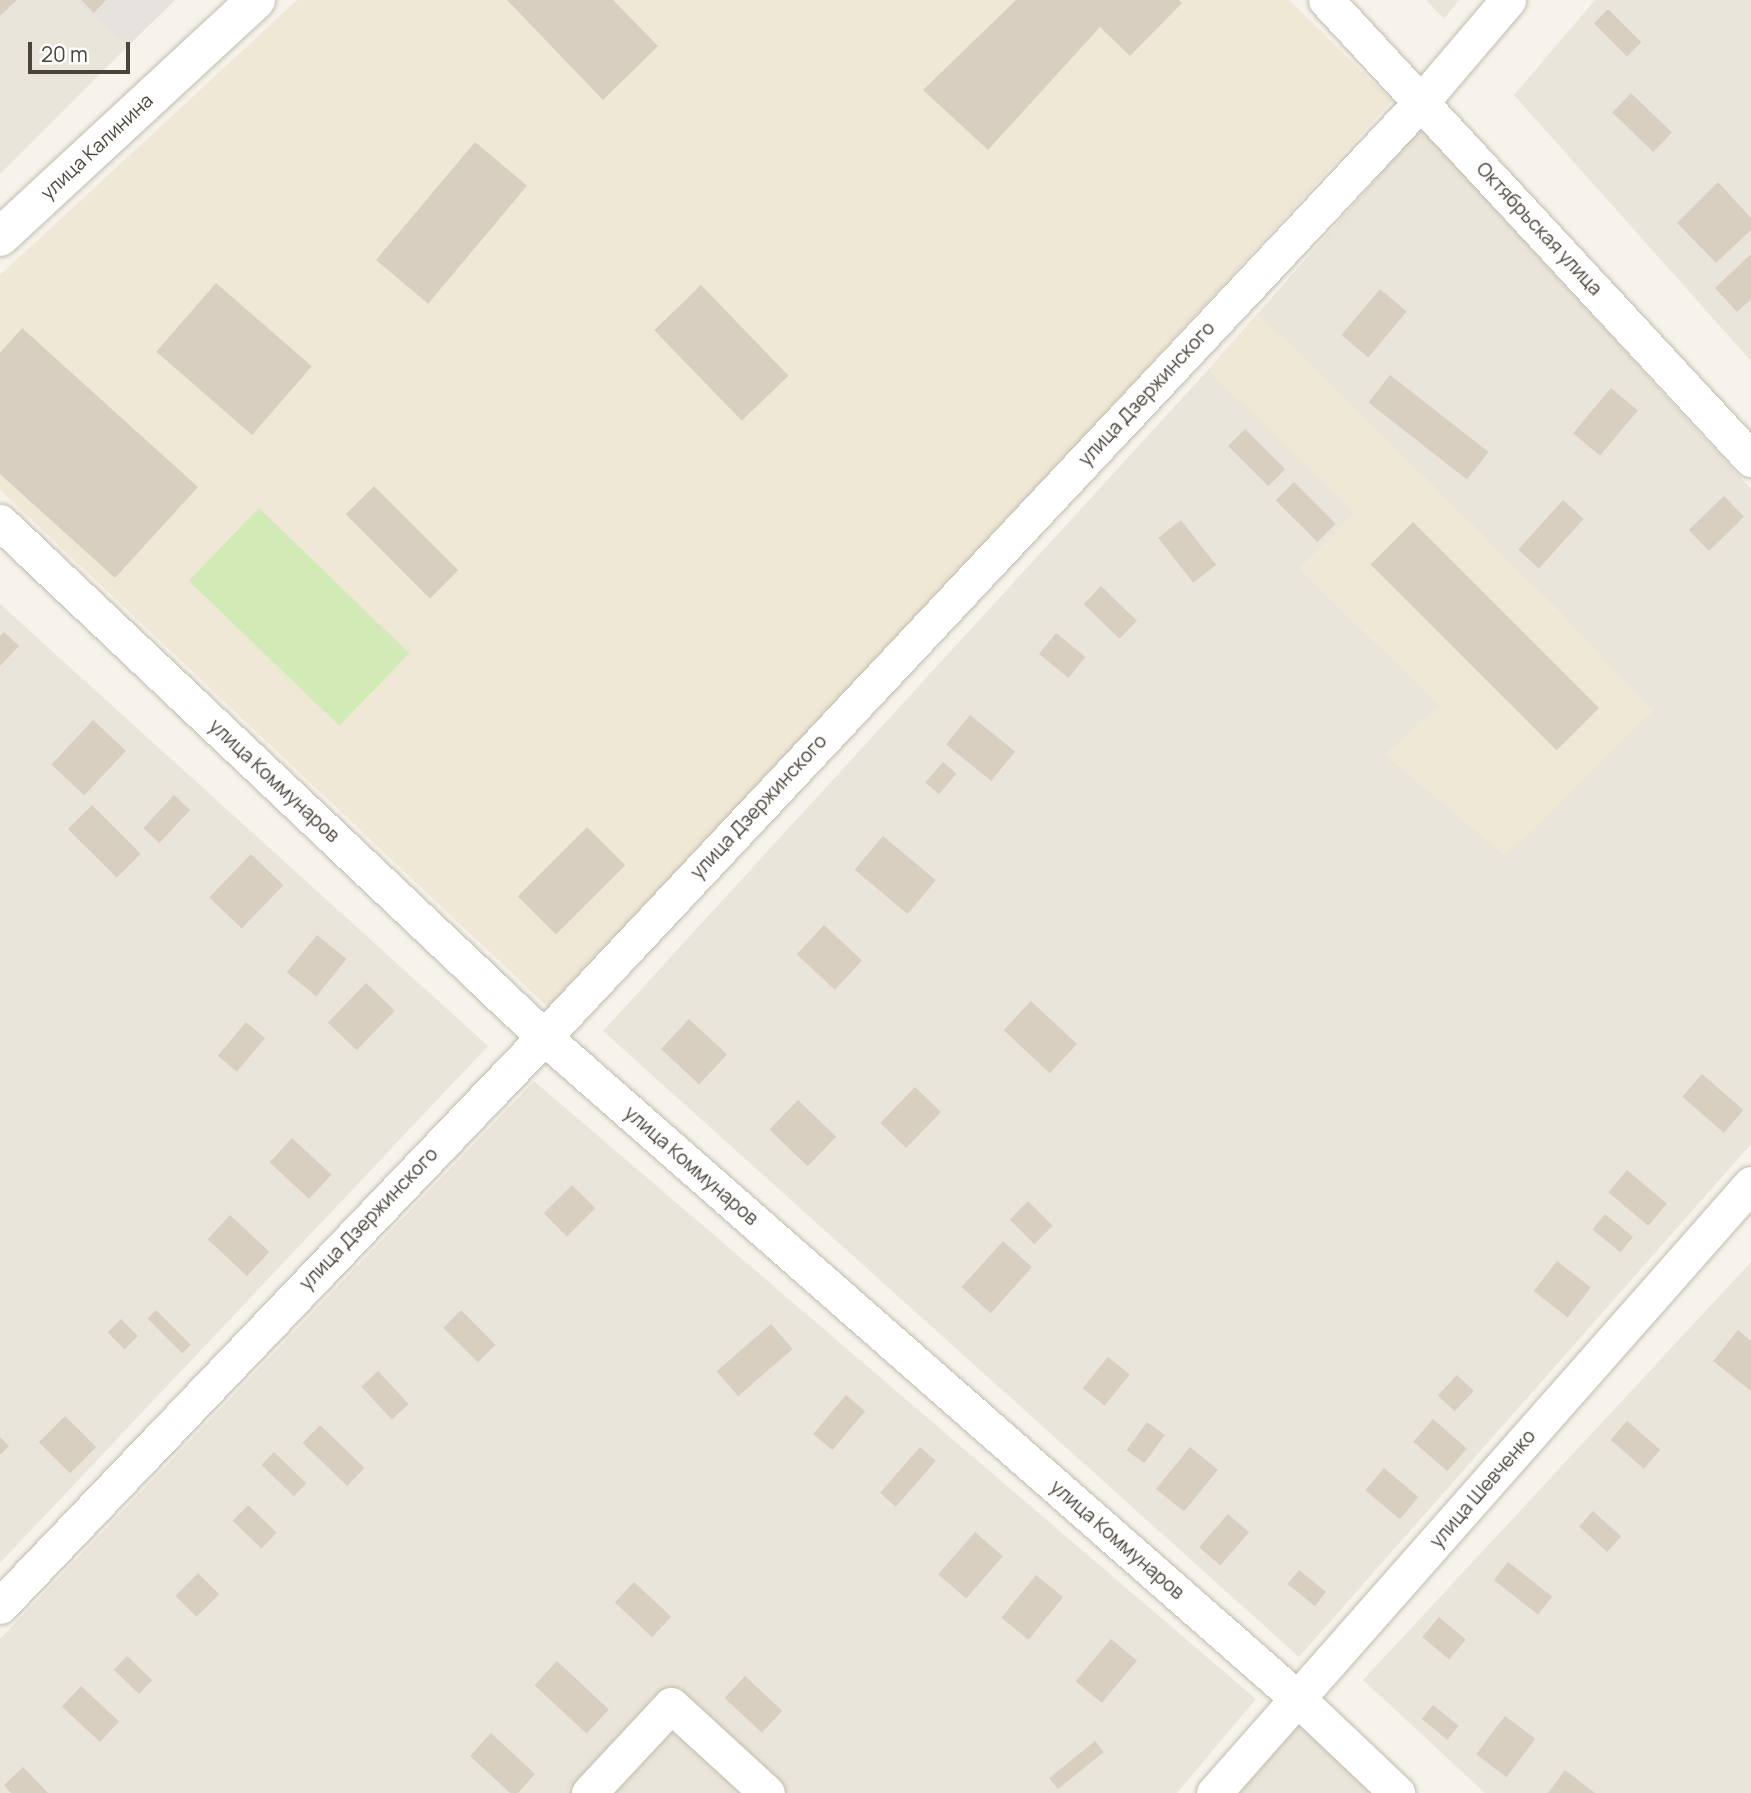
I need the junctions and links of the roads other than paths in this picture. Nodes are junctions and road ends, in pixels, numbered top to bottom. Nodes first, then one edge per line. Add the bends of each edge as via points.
1 (256, 0) edge
2 (1326, 0) edge
3 (1508, 0) edge
4 (1422, 101) junction
5 (0, 237) edge
6 (1751, 459) edge
7 (0, 522) edge
8 (544, 1037) junction
9 (1751, 1184) edge
10 (0, 1606) edge
11 (1298, 1699) junction
12 (589, 1793) edge
13 (766, 1793) edge
14 (1214, 1793) edge
15 (1397, 1793) edge

1 - 5 street, улица Калинина
2 - 4 street, Октябрьская улица
3 - 4 street, улица Дзержинского
4 - 6 street, Октябрьская улица
4 - 8 street, улица Дзержинского
7 - 8 street, улица Коммунаров
8 - 10 street, улица Дзержинского
8 - 11 street, улица Коммунаров
9 - 11 street, улица Шевченко
11 - 14 street, улица Шевченко
11 - 15 street, улица Коммунаров
12 - 13 street via 671,1704

